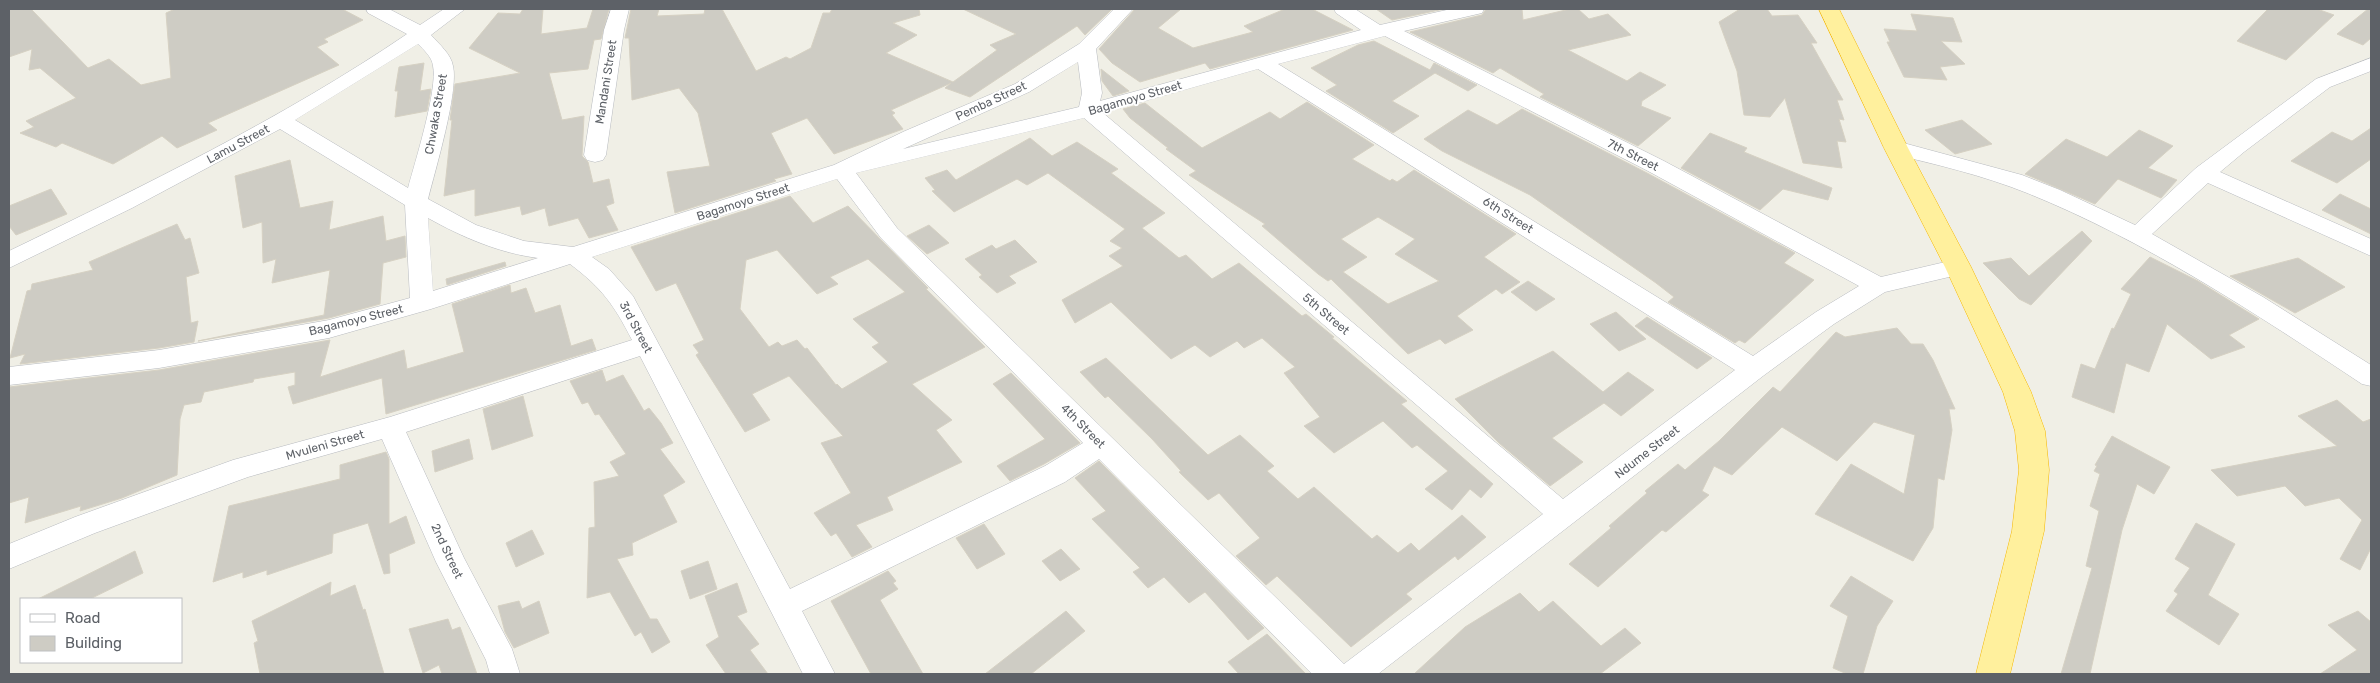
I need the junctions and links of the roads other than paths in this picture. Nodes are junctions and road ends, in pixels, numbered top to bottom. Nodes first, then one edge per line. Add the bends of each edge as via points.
1 (375, 9) edge
2 (456, 9) edge
3 (620, 9) edge
4 (1124, 9) edge
5 (1343, 9) edge
6 (1475, 9) edge
7 (1829, 9) edge
8 (1382, 31) junction
9 (420, 33) junction
10 (1086, 48) junction
11 (1261, 62) junction
12 (2371, 64) edge
13 (1088, 112) junction
14 (281, 121) junction
15 (1896, 148) junction
16 (595, 155) dead end
17 (842, 170) junction
18 (2204, 173) junction
19 (416, 202) junction
20 (2138, 236) junction
21 (2371, 248) edge
22 (573, 256) junction
23 (9, 260) edge
24 (1958, 266) junction
25 (1878, 286) junction
26 (422, 303) junction
27 (646, 345) junction
28 (1754, 369) junction
29 (9, 376) edge
30 (2371, 377) edge
31 (390, 427) junction
32 (1102, 444) junction
33 (1564, 516) junction
34 (9, 557) edge
35 (782, 607) junction
36 (505, 674) edge
37 (819, 674) edge
38 (1333, 674) edge
39 (1355, 674) edge
40 (1993, 674) edge

1 - 9 street
2 - 9 street, Lamu Street
3 - 16 street, Mandani Street
4 - 10 street, Pemba Street
5 - 8 street, 7th Street
6 - 8 street, Bagamoyo Street
7 - 15 highway
8 - 11 street, Bagamoyo Street
8 - 25 street, 7th Street via 1656,166
9 - 14 street, Lamu Street
9 - 19 street, Chwaka Street via 441,60 444,79
10 - 13 street via 1092,93
10 - 17 street, Pemba Street via 1022,88
11 - 13 street, Bagamoyo Street
11 - 28 street, 6th Street
12 - 18 street via 2323,83
13 - 17 street, Bagamoyo Street
13 - 33 street, 5th Street
14 - 19 street, 3rd Street
14 - 23 street, Lamu Street via 181,175
15 - 20 street via 1972,167 2051,194
15 - 24 highway
17 - 22 street, Bagamoyo Street
17 - 32 street, 4th Street via 889,232
18 - 20 street
18 - 21 street
19 - 22 street, 3rd Street via 468,230 522,248
19 - 26 street, Chwaka Street
20 - 30 street via 2264,308
22 - 26 street, Bagamoyo Street
22 - 27 street, 3rd Street via 601,275 624,302
24 - 25 street, Ndume Street
24 - 40 highway via 2017,392 2030,431 2034,470 2028,531
25 - 28 street, Ndume Street via 1825,318
26 - 29 street, Bagamoyo Street via 330,329 169,358
27 - 31 street, Mvuleni Street
27 - 35 street, 3rd Street
28 - 33 street, Ndume Street
31 - 34 street, Mvuleni Street via 243,468 85,525
31 - 36 street, 2nd Street via 451,562 501,659
32 - 35 street via 1056,474 959,518
32 - 38 street, 4th Street
33 - 39 street, Ndume Street
35 - 37 street, 3rd Street

